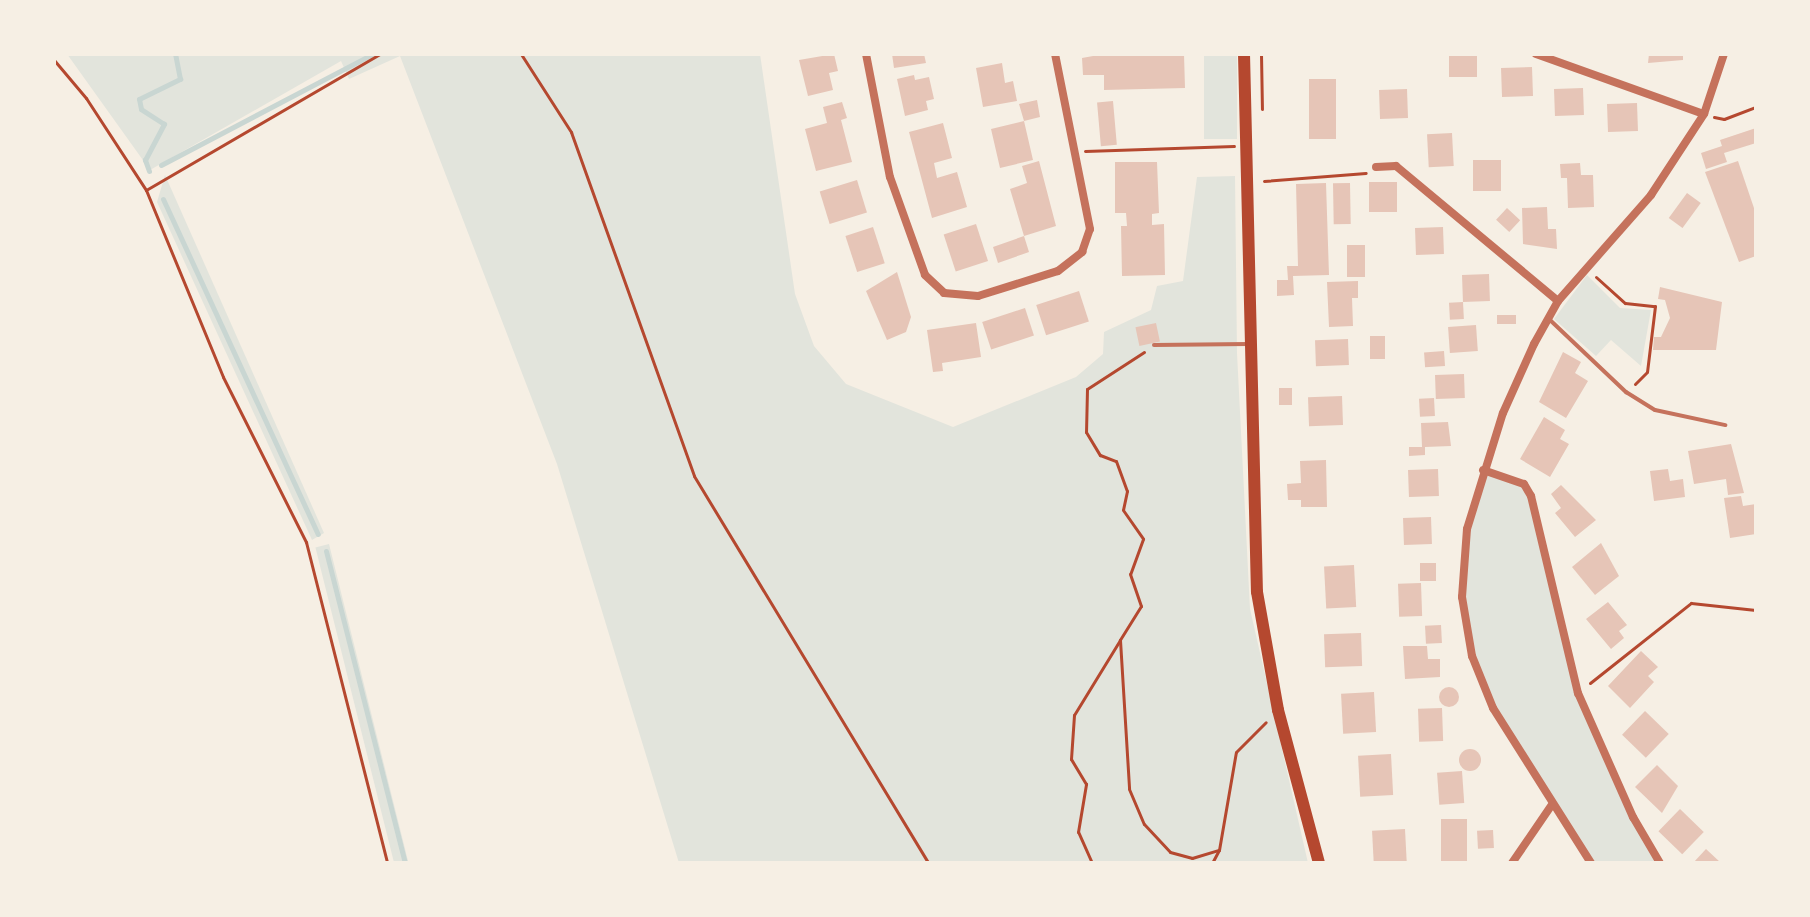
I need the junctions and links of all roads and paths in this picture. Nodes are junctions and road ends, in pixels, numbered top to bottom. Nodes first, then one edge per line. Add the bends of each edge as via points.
1 (380, 54) edge
2 (521, 54) edge
3 (866, 54) edge
4 (1055, 54) edge
5 (1244, 54) edge
6 (1536, 54) edge
7 (1724, 54) edge
8 (54, 60) edge
9 (1756, 107) edge
10 (1704, 114) junction
11 (1246, 146) junction
12 (1076, 151) junction
13 (1376, 167) joint
14 (1264, 181) dead end
15 (146, 190) junction
16 (1587, 268) junction
17 (1558, 301) junction
18 (1548, 319) junction
19 (1248, 344) junction
20 (1154, 345) joint
21 (1626, 392) junction
22 (1725, 425) dead end
23 (1483, 470) junction
24 (1756, 610) edge
25 (1120, 640) junction
26 (1578, 693) junction
27 (1278, 710) junction
28 (1551, 806) junction
29 (1219, 850) junction
30 (387, 863) edge
31 (928, 863) edge
32 (1092, 863) edge
33 (1212, 863) edge
34 (1319, 863) edge
35 (1512, 863) edge
36 (1591, 863) edge
37 (1660, 863) edge

1 - 15 path
2 - 31 path via 571,132 694,476
3 - 12 street via 890,177 925,275 944,293 978,296 1058,271 1082,252 1090,229 1089,203
4 - 12 street
5 - 11 main road
6 - 10 street
7 - 10 street
8 - 15 path via 86,98
9 - 10 path via 1724,119
10 - 16 street via 1651,195
11 - 12 path
11 - 19 main road
13 - 14 path via 1363,175
13 - 17 street via 1396,166
15 - 30 path via 223,377 306,542
16 - 17 street
16 - 21 path via 1625,303 1655,306 1647,372
17 - 18 street
18 - 21 lane
18 - 23 street via 1503,413
19 - 20 lane
19 - 27 main road via 1256,578
20 - 25 path via 1087,389 1086,432 1100,455 1116,461 1127,491 1123,510 1143,539 1130,574 1141,606
21 - 22 lane via 1680,419
23 - 26 street via 1524,484 1531,496
23 - 28 street via 1467,529 1462,597 1472,656 1493,708
24 - 26 path via 1691,603
25 - 29 path via 1129,789 1144,824 1170,852 1192,858
25 - 32 path via 1074,715 1071,759 1086,784 1078,832
26 - 37 street via 1619,788
27 - 29 path via 1236,752
27 - 34 main road
28 - 35 street
28 - 36 street
29 - 33 path

